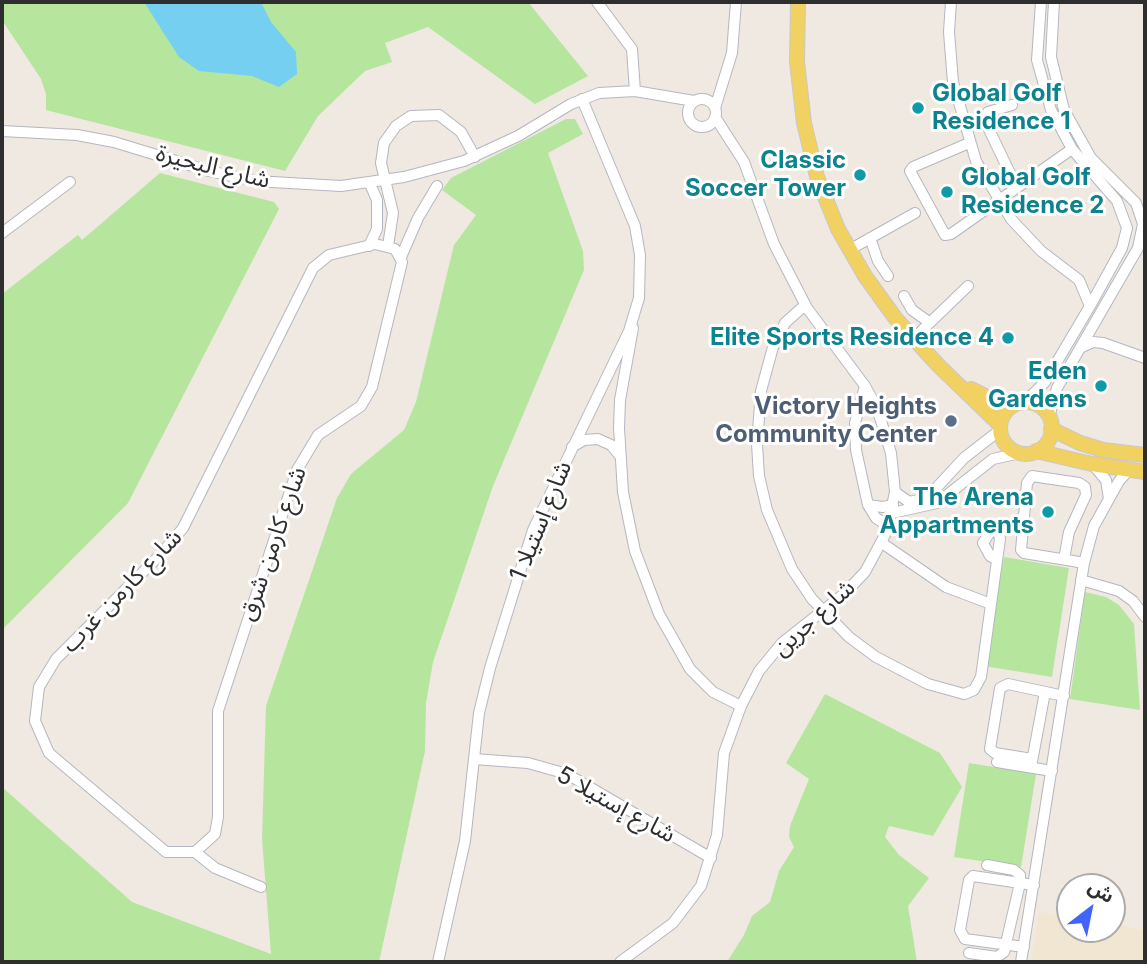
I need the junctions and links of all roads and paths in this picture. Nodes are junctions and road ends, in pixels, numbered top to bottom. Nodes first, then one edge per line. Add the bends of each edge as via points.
1 (597, 2) edge
2 (736, 2) edge
3 (798, 2) edge
4 (951, 2) edge
5 (1031, 2) edge
6 (1054, 2) edge
7 (1040, 6) edge
8 (730, 63) junction
9 (635, 91) junction
10 (657, 93) junction
11 (582, 99) junction
12 (700, 100) junction
13 (1012, 105) dead end
14 (715, 112) junction
15 (688, 114) junction
16 (706, 126) junction
17 (2, 131) edge
18 (969, 143) junction
19 (736, 148) junction
20 (1072, 149) junction
21 (475, 157) junction
22 (384, 181) junction
23 (70, 182) dead end
24 (370, 184) junction
25 (437, 186) dead end
26 (1017, 188) junction
27 (999, 201) junction
28 (915, 213) dead end
29 (2, 233) edge
30 (870, 238) junction
31 (369, 246) junction
32 (388, 246) junction
33 (849, 250) junction
34 (401, 257) junction
35 (888, 276) dead end
36 (1079, 281) junction
37 (1104, 281) junction
38 (968, 286) dead end
39 (904, 296) dead end
40 (805, 305) junction
41 (1090, 306) junction
42 (1096, 320) junction
43 (633, 322) junction
44 (929, 322) junction
45 (913, 339) junction
46 (1108, 345) junction
47 (1080, 348) junction
48 (1145, 358) edge
49 (951, 378) junction
50 (865, 386) junction
51 (1021, 402) junction
52 (877, 408) junction
53 (856, 418) junction
54 (1050, 423) junction
55 (1000, 427) junction
56 (570, 449) junction
57 (1036, 451) junction
58 (1020, 453) junction
59 (1145, 455) edge
60 (620, 456) junction
61 (1092, 464) junction
62 (1129, 470) junction
63 (1145, 472) edge
64 (944, 477) junction
65 (956, 489) junction
66 (895, 492) junction
67 (868, 505) junction
68 (1107, 505) junction
69 (892, 509) junction
70 (888, 526) junction
71 (882, 543) junction
72 (1063, 559) junction
73 (997, 560) dead end
74 (1084, 563) junction
75 (1082, 580) junction
76 (991, 604) junction
77 (1143, 609) edge
78 (822, 610) junction
79 (1045, 692) junction
80 (1064, 696) junction
81 (741, 706) junction
82 (474, 759) junction
83 (997, 762) dead end
84 (1032, 763) junction
85 (1052, 771) junction
86 (195, 852) junction
87 (711, 858) junction
88 (987, 866) dead end
89 (255, 882) dead end
90 (1020, 883) junction
91 (1034, 885) junction
92 (1006, 945) junction
93 (1024, 947) junction
94 (969, 953) dead end
95 (438, 962) edge
96 (620, 962) edge
97 (1021, 962) edge

1 - 9 street via 632,50
2 - 8 street
3 - 33 main road via 797,62 804,122 817,177
4 - 18 street via 950,57
5 - 7 street
6 - 42 street via 1051,57 1064,110 1091,158 1131,196 1142,219 1138,248
7 - 20 street via 1036,44 1040,76 1051,110
8 - 12 street
8 - 14 street
9 - 10 street, شارع البحيرة
9 - 11 street, شارع البحيرة
10 - 12 street, شارع البحيرة
10 - 15 street, شارع البحيرة
11 - 21 street, شارع البحيرة
11 - 43 street, شارع إستيلا 1 via 636,233 641,278
12 - 14 street, شارع جرين
12 - 15 street
13 - 26 street via 988,112 984,119
14 - 16 street
14 - 19 street, شارع جرين
15 - 16 street, شارع البحيرة via 692,122
16 - 19 street, شارع جرين
17 - 24 street, شارع البحيرة via 114,142 255,181 312,187
18 - 27 street
18 - 27 street via 913,167 910,175 945,235
19 - 40 street, شارع جرين via 774,244
20 - 26 street
20 - 37 street via 1117,201 1126,221 1125,242
21 - 22 street, شارع البحيرة
21 - 22 street via 455,125 439,115 420,114 403,121 384,143
22 - 24 street, شارع البحيرة
22 - 32 street via 393,213
23 - 29 street
24 - 31 street via 377,200 377,229
25 - 34 street, شارع كارمن شرق
26 - 27 street
27 - 36 street via 1041,251
28 - 30 street
30 - 33 street
30 - 35 street
31 - 32 street, شارع كارمن غرب
31 - 86 street, شارع كارمن غرب via 329,255 313,268 183,528 57,659 35,698 38,732 56,759 158,847 176,855
32 - 34 street
33 - 45 main road
34 - 86 street, شارع كارمن شرق via 370,394 318,435 298,470 218,711 218,826 210,842
36 - 37 street
36 - 41 street
37 - 41 street
38 - 44 street
39 - 44 street via 912,310
40 - 50 street, شارع جرين
40 - 78 street via 785,323 769,360 758,408 758,463 767,510 784,554
41 - 51 street via 1045,382
42 - 46 street via 1098,334
42 - 47 street
43 - 56 street, شارع إستيلا 1
43 - 60 street via 620,400
44 - 45 street
45 - 49 main road
46 - 47 street via 1093,342
46 - 48 street
47 - 54 street via 1054,395
49 - 51 main road via 987,397
49 - 55 main road
50 - 52 street, شارع جرين
50 - 53 street
51 - 54 main road via 1039,406
51 - 55 main road via 1006,411
52 - 53 street
52 - 66 street, شارع جرين via 889,442
53 - 67 street via 856,450
54 - 57 main road via 1047,442
54 - 59 main road via 1080,443
55 - 58 main road via 1008,447
55 - 64 street
56 - 60 street via 584,440 598,439
56 - 82 street, شارع إستيلا 1 via 520,569 484,690
57 - 58 main road
57 - 61 main road
58 - 65 street via 993,459
60 - 81 street via 635,551 659,614 697,678
61 - 62 main road
61 - 68 street via 1109,485
62 - 63 main road
62 - 68 street
64 - 65 street
64 - 66 street via 922,501 903,500
65 - 69 street via 937,503
66 - 69 street, شارع جرين
67 - 69 street
67 - 70 street
68 - 74 street via 1094,526
69 - 70 street, شارع جرين
70 - 71 street, شارع جرين
71 - 76 street via 937,582
71 - 78 street, شارع جرين via 855,583
72 - 72 street via 1085,488 1079,483 1032,476 1027,483 1020,549
72 - 74 street
73 - 76 street
74 - 75 street
75 - 77 street via 1119,591
75 - 80 street
76 - 78 street via 979,682 964,694 893,667 859,645
78 - 81 street, شارع جرين via 774,651
79 - 80 street
79 - 84 street
79 - 84 street via 1008,684 999,691 990,749
80 - 85 street
81 - 87 street, شارع جرين via 724,753
82 - 87 street, شارع إستيلا 5 via 528,763 567,774
82 - 95 street, شارع إستيلا 1 via 464,849
83 - 84 street
84 - 85 street
85 - 91 street
86 - 89 street via 215,869
87 - 96 street, شارع جرين via 701,886 673,923
88 - 90 street via 1017,871
90 - 91 street
90 - 92 street
90 - 92 street via 976,875 969,880 961,935
91 - 93 street
92 - 93 street
92 - 94 street via 997,957
93 - 97 street

